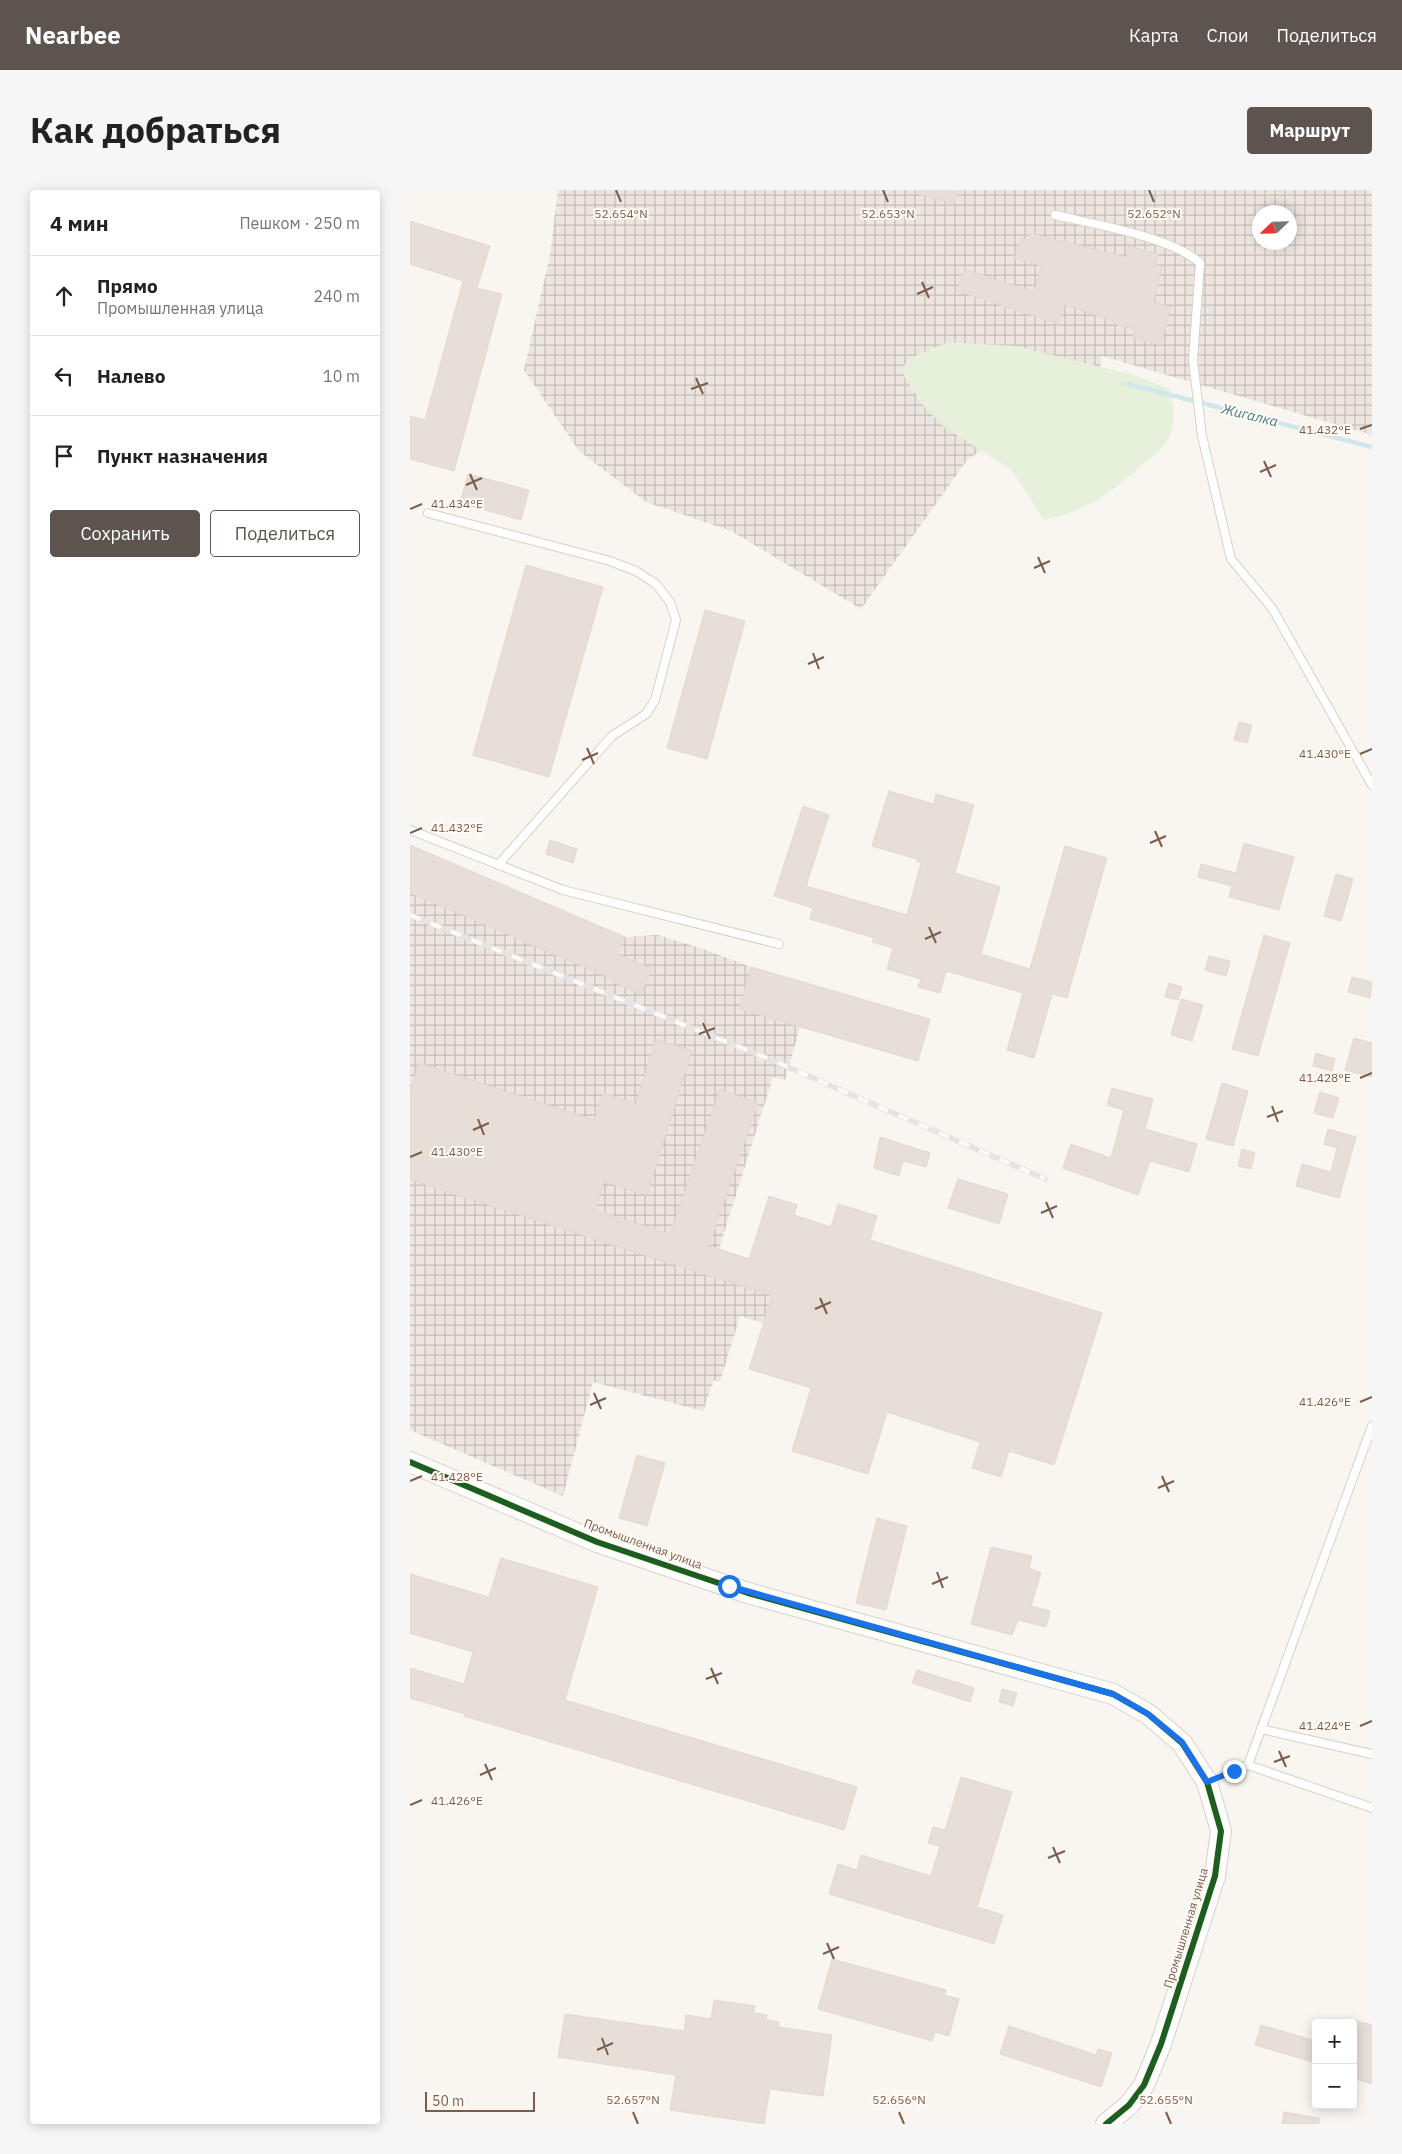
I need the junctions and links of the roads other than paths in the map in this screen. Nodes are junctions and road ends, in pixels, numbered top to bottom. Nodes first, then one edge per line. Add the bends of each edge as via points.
1 (1054, 215) dead end
2 (428, 513) dead end
3 (1372, 785) edge
4 (410, 830) edge
5 (498, 864) junction
6 (779, 944) dead end
7 (1372, 1426) edge
8 (410, 1462) edge
9 (1261, 1729) junction
10 (1372, 1754) edge
11 (1248, 1765) junction
12 (1207, 1782) junction
13 (1372, 1808) edge
14 (1106, 2124) edge

1 - 3 lane via 1137,234 1191,255 1200,263 1193,360 1202,436 1231,559 1272,608
2 - 5 lane via 610,561 636,571 656,584 670,602 676,620 655,700 646,714 612,736
4 - 5 lane
5 - 6 lane via 563,890
7 - 9 lane
8 - 12 street, Промышленная улица via 597,1542 748,1593 1113,1694 1148,1714 1182,1742
9 - 10 lane
9 - 11 lane
11 - 12 lane
11 - 13 lane
12 - 14 street, Промышленная улица via 1221,1831 1215,1876 1161,2044 1144,2085 1129,2105

